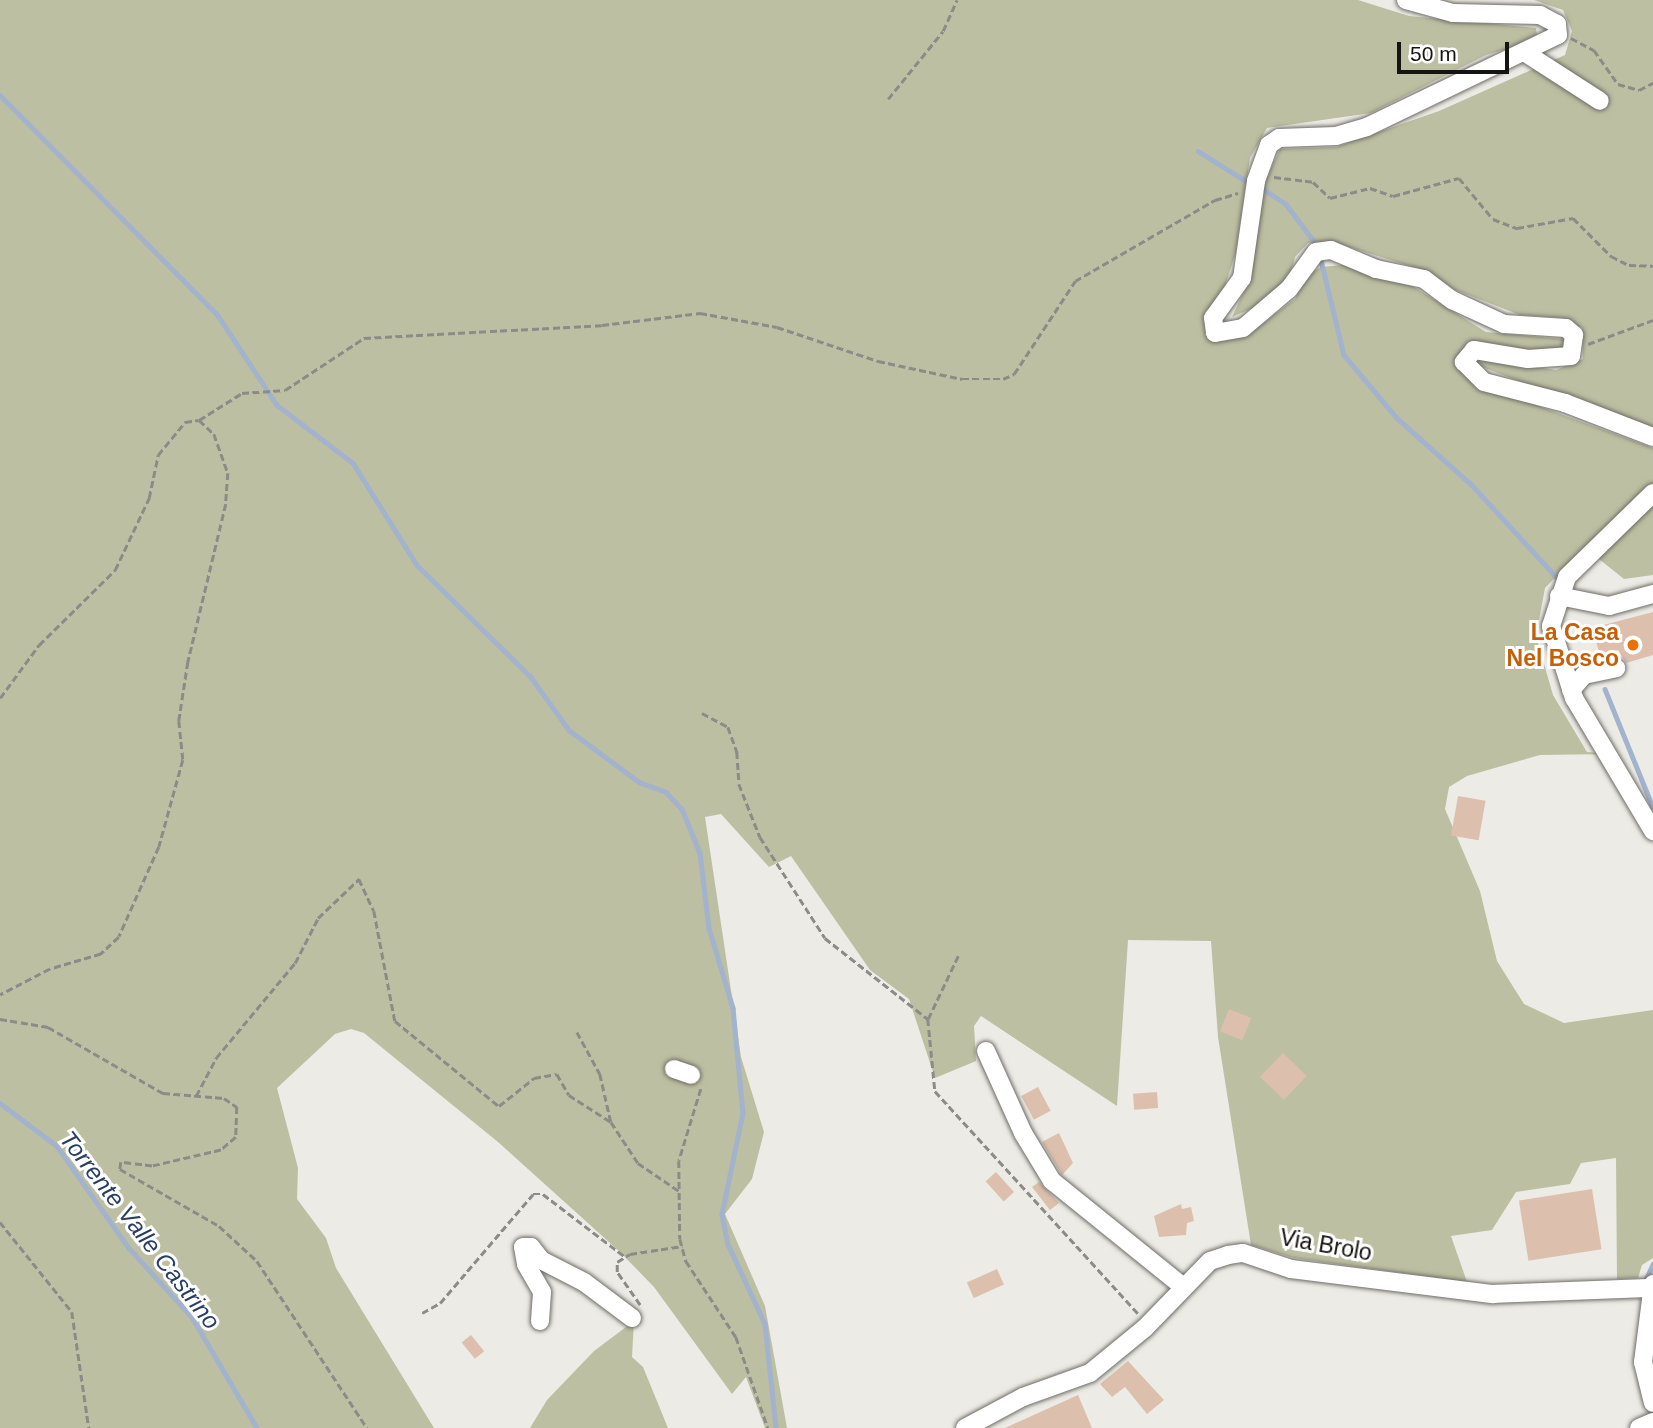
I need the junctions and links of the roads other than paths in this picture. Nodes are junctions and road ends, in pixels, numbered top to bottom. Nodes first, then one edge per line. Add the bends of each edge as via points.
1 (1406, 0) edge
2 (1524, 52) junction
3 (1600, 101) dead end
4 (1653, 437) edge
5 (1653, 492) edge
6 (1653, 594) edge
7 (1559, 596) junction
8 (1616, 668) dead end
9 (1571, 690) junction
10 (1653, 831) edge
11 (986, 1051) dead end
12 (674, 1069) dead end
13 (691, 1075) road end
14 (1182, 1286) junction
15 (1648, 1287) edge
16 (632, 1318) road end
17 (540, 1321) dead end
18 (1653, 1403) edge
19 (965, 1428) edge

1 - 2 street via 1453,13 1540,15 1557,24 1558,35
2 - 3 street
2 - 4 street via 1367,127 1336,136 1279,138 1269,145 1256,184 1242,278 1213,318 1215,333 1243,328 1289,289 1316,252 1331,250 1376,269 1424,279 1452,300 1504,324 1566,328 1574,335 1576,350 1556,360 1474,349 1464,362 1484,382 1564,403
5 - 7 street via 1586,556
6 - 7 street via 1609,606
7 - 9 street via 1551,626 1553,645
8 - 9 street via 1584,675
9 - 10 street
11 - 14 street via 1023,1133 1052,1181
12 - 13 street
14 - 15 street, Via Brolo via 1210,1261 1243,1253 1291,1269 1493,1294
14 - 19 street, Via Brolo via 1149,1323 1090,1373 1023,1397
15 - 18 street via 1643,1362
16 - 17 street via 584,1282 541,1260 531,1247 523,1247 526,1264 542,1292

